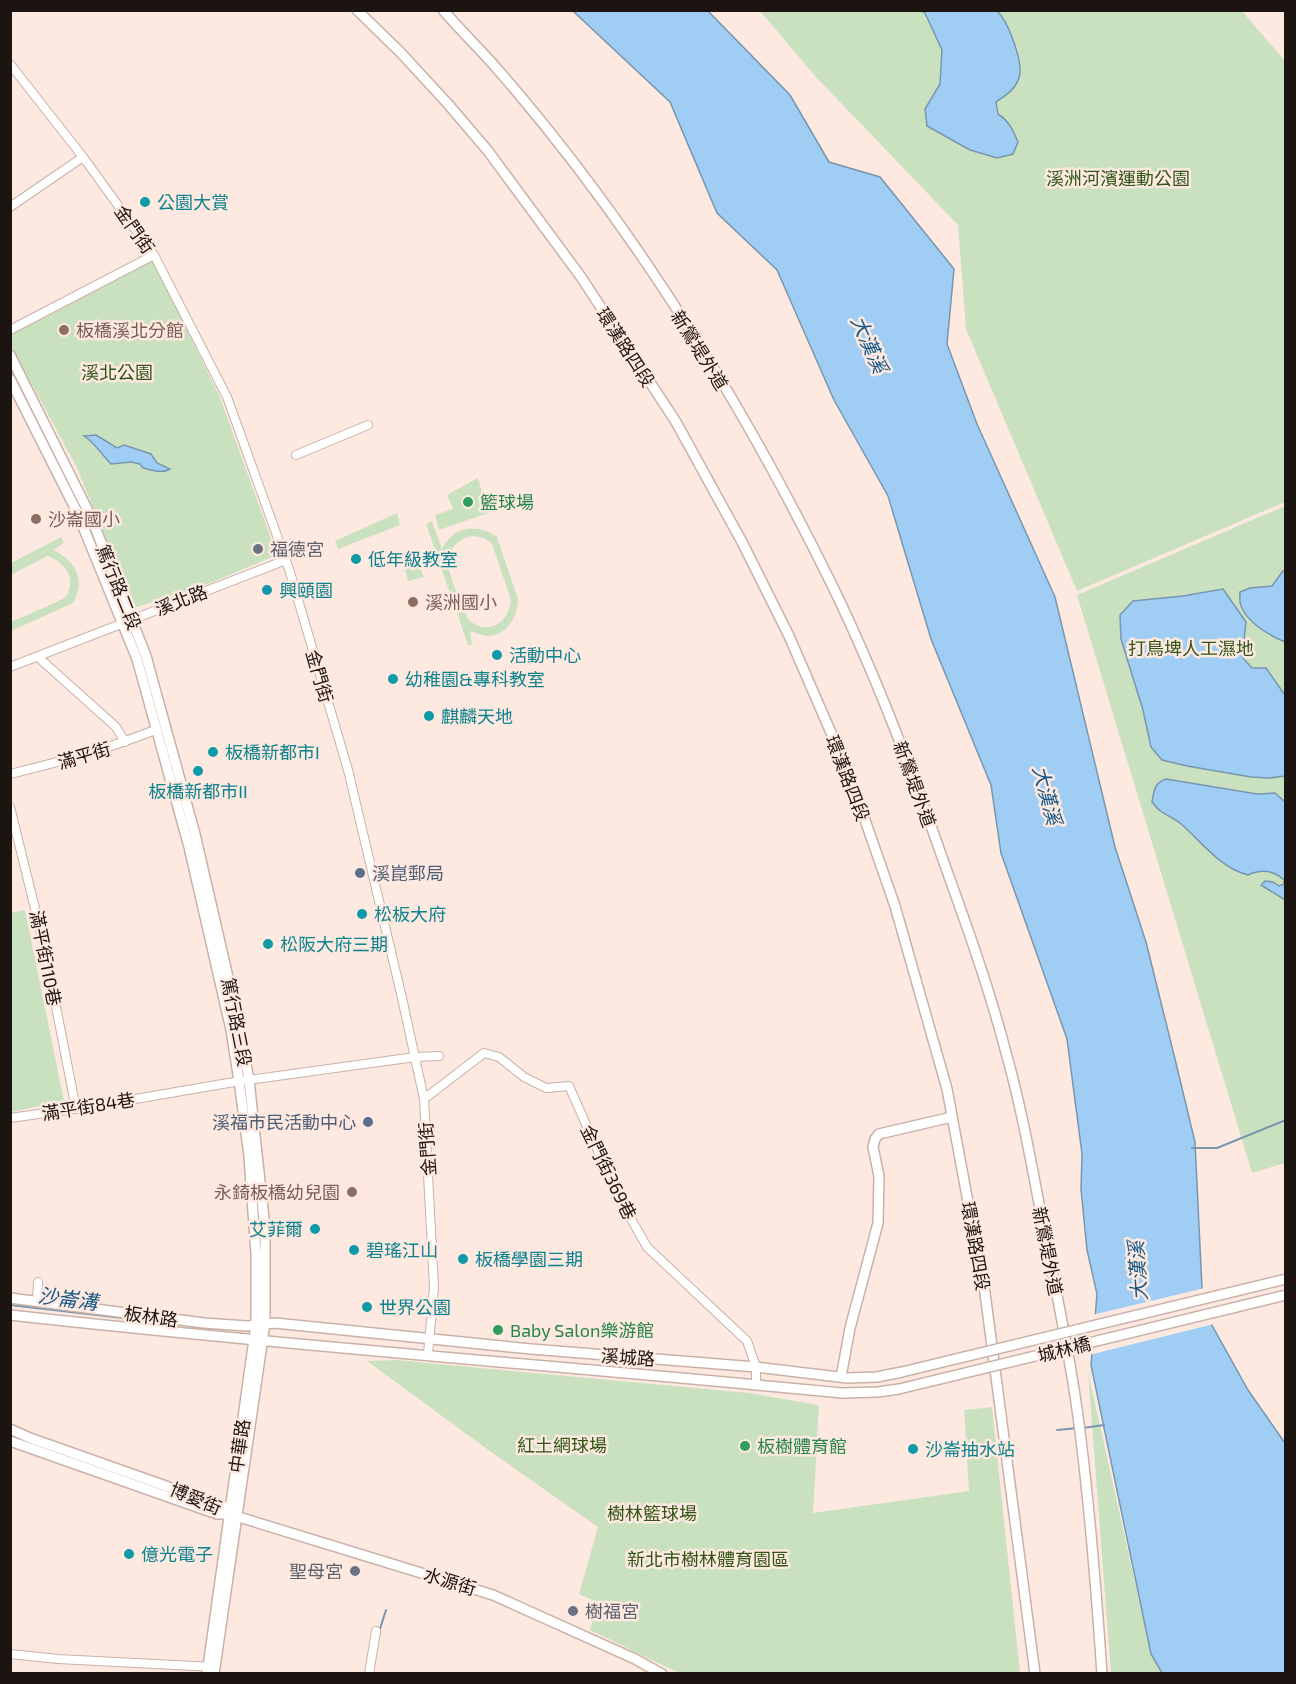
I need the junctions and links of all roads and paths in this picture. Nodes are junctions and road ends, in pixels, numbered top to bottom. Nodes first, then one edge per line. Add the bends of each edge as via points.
1 (357, 10) edge
2 (443, 10) edge
3 (10, 64) edge
4 (83, 157) junction
5 (10, 207) edge
6 (154, 255) junction
7 (10, 330) edge
8 (10, 355) edge
9 (10, 379) edge
10 (368, 425) dead end
11 (296, 455) dead end
12 (286, 560) junction
13 (127, 621) junction
14 (38, 657) junction
15 (10, 667) edge
16 (167, 727) joint
17 (155, 730) junction
18 (125, 742) junction
19 (10, 774) edge
20 (10, 807) edge
21 (439, 1056) dead end
22 (415, 1057) junction
23 (244, 1081) junction
24 (424, 1099) junction
25 (76, 1109) junction
26 (952, 1117) junction
27 (10, 1118) edge
28 (1286, 1279) edge
29 (38, 1282) dead end
30 (1286, 1295) edge
31 (10, 1298) edge
32 (37, 1300) junction
33 (10, 1315) edge
34 (260, 1324) junction
35 (430, 1338) junction
36 (259, 1340) junction
37 (428, 1354) junction
38 (756, 1366) junction
39 (844, 1377) junction
40 (756, 1384) junction
41 (842, 1393) joint
42 (10, 1429) edge
43 (10, 1441) edge
44 (233, 1515) junction
45 (376, 1631) dead end
46 (10, 1654) edge
47 (211, 1670) edge
48 (369, 1674) edge
49 (662, 1674) edge
50 (1035, 1674) edge
51 (1102, 1674) edge

1 - 26 street, 環漢路四段 via 462,120 581,277 676,422 742,542 789,636 865,819 922,997
2 - 51 street, 新鶯堤外道 via 548,130 618,224 715,372 834,588 912,771 976,951 1006,1050 1026,1139 1077,1411
3 - 4 street, 金門街
4 - 5 street
4 - 6 street, 金門街
6 - 7 street
6 - 12 street, 金門街 via 227,397
8 - 13 street, 篤行路二段 via 90,517
9 - 13 street, 篤行路二段
10 - 11 street
12 - 13 street, 溪北路
12 - 22 street, 金門街 via 348,770
13 - 14 street, 溪北路
13 - 16 street, 篤行路二段 via 146,656
13 - 17 street, 篤行路二段
14 - 15 street, 溪北路
14 - 18 street via 116,727
16 - 23 street, 篤行路三段 via 239,1025
17 - 18 street, 滿平街
17 - 23 street, 篤行路三段 via 189,846
18 - 19 street, 滿平街
20 - 25 street, 滿平街110巷 via 44,945
21 - 22 street, 滿平街84巷
22 - 23 street, 滿平街84巷
22 - 24 street, 金門街
23 - 25 street, 滿平街84巷
23 - 34 street, 篤行路三段
24 - 35 street, 金門街 via 434,1287
24 - 38 street, 金門街369巷 via 484,1053 499,1057 546,1088 569,1086 617,1194 647,1247 747,1341
25 - 27 street, 滿平街84巷
26 - 39 street via 879,1134 875,1139 878,1223 850,1328
26 - 50 street, 環漢路四段 via 984,1293
28 - 39 street, 城林橋, bridge via 902,1372
29 - 32 street
30 - 41 street, 城林橋, bridge via 899,1389
31 - 32 street, 板林路
32 - 34 street, 板林路 via 204,1323
33 - 36 street, 板林路
34 - 35 street, 溪城路
34 - 36 street, 中華路
35 - 37 street, 金門街
35 - 38 street, 溪城路
36 - 37 street, 溪城路
36 - 44 street, 中華路
37 - 40 street, 溪城路
38 - 39 street, 溪城路
38 - 40 street, 金門街369巷
40 - 41 street, 溪城路
42 - 44 street, 博愛街 via 225,1507
43 - 44 street, 博愛街 via 217,1514
44 - 47 street, 中華路
44 - 49 street, 水源街 via 494,1595
45 - 48 street
46 - 47 street

